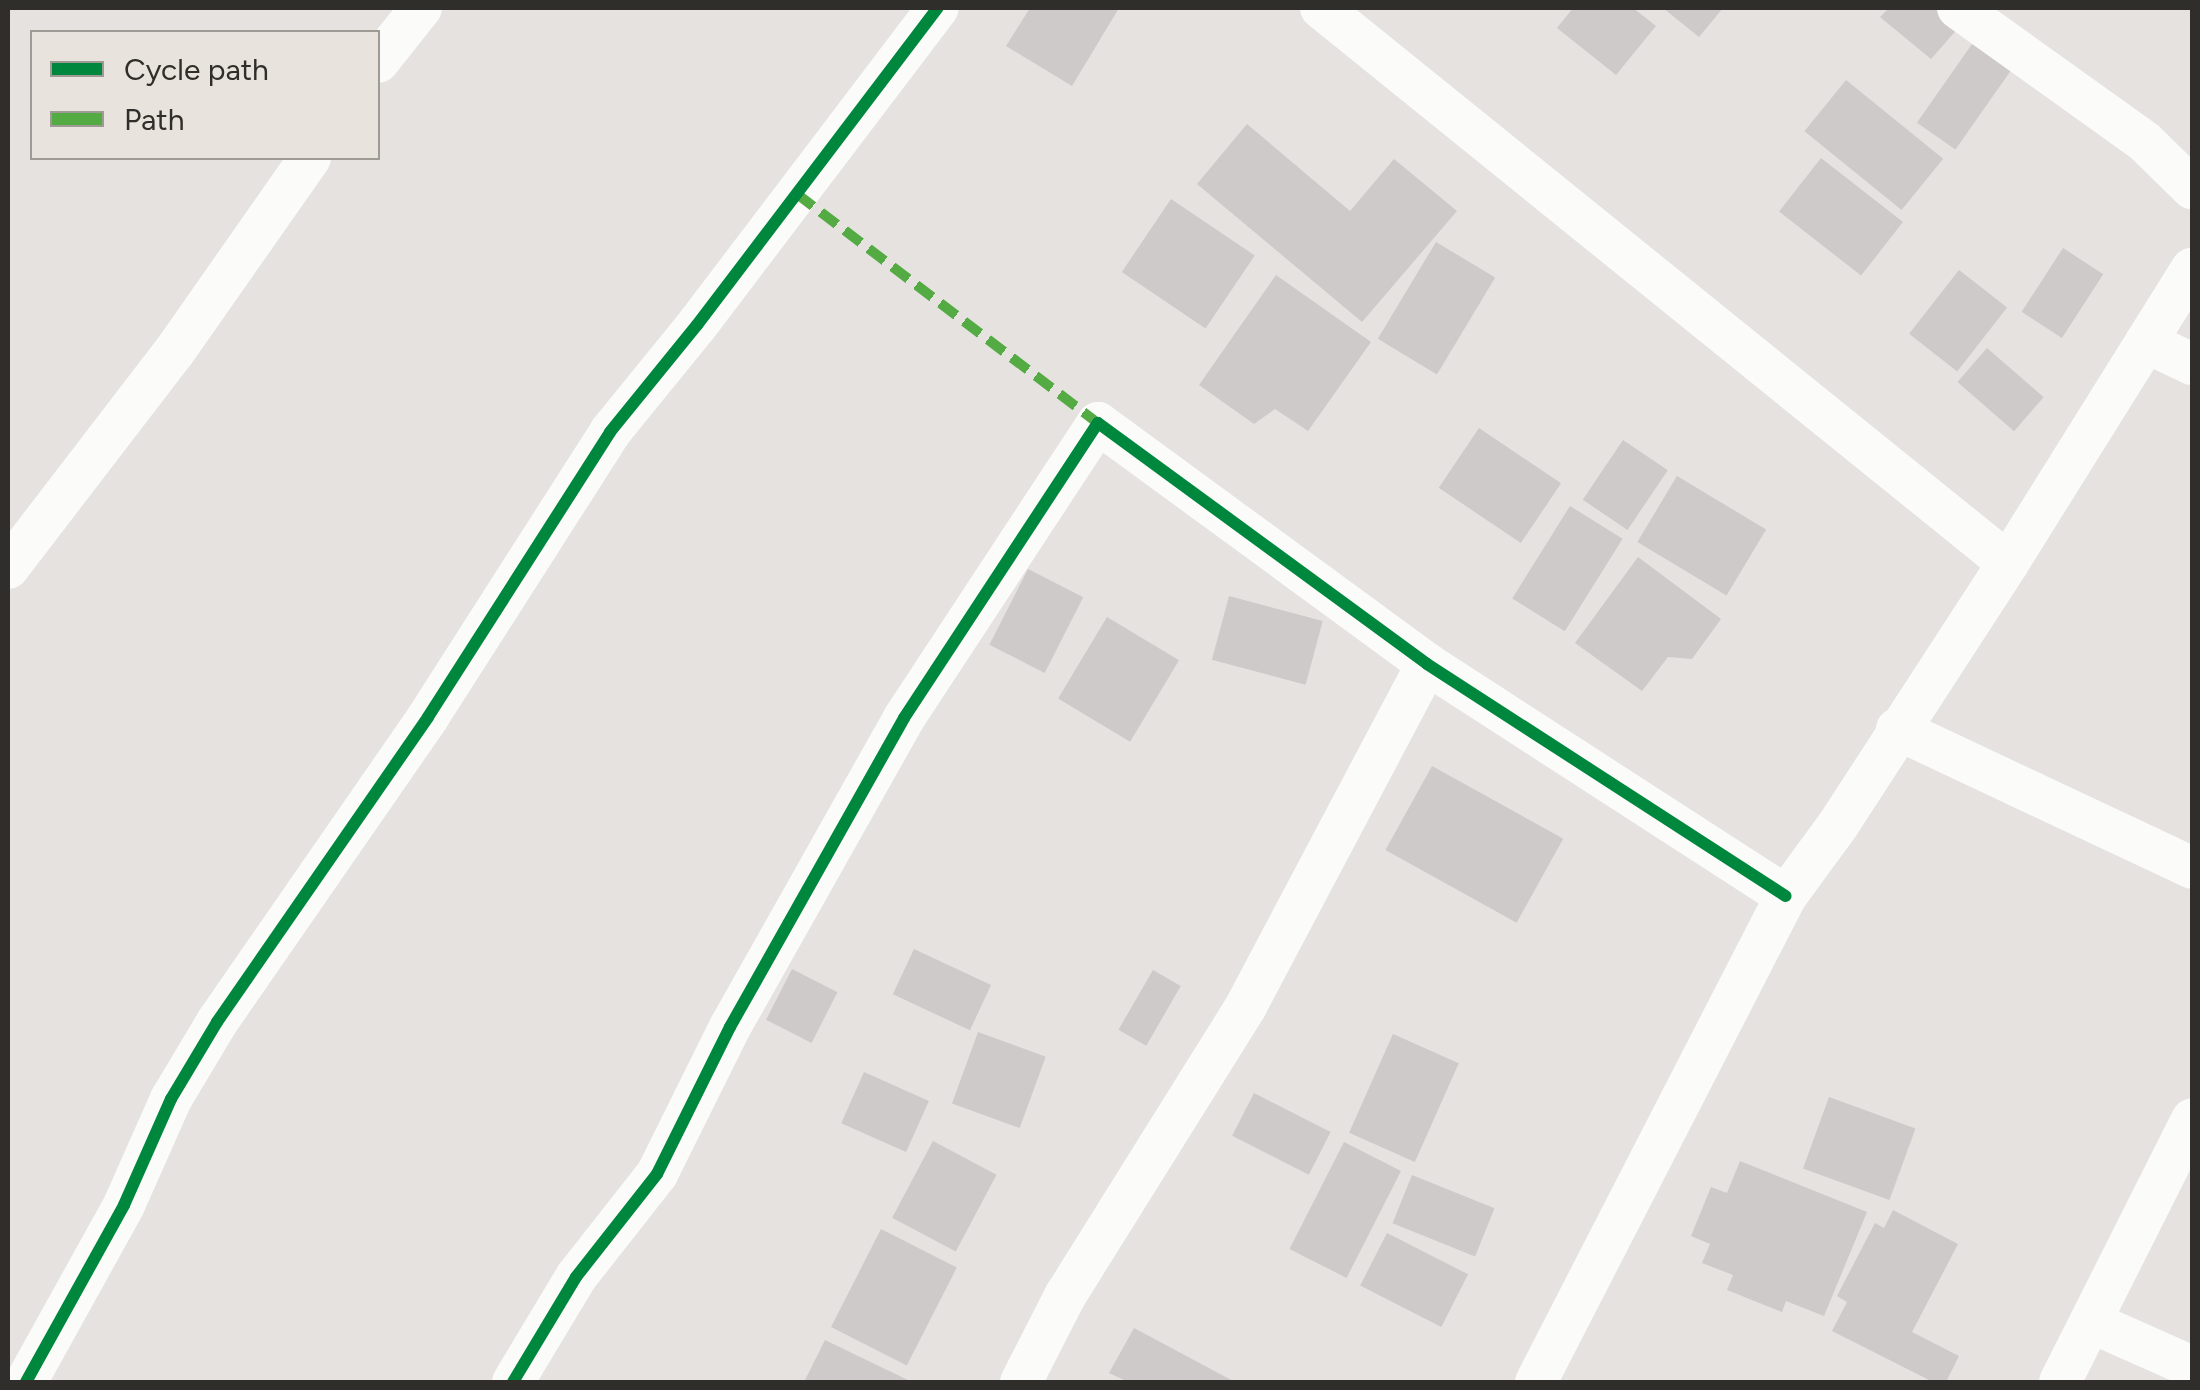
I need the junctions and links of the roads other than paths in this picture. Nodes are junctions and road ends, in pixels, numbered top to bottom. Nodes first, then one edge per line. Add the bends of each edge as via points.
1 (420, 8) edge
2 (938, 8) edge
3 (1321, 8) edge
4 (1958, 8) edge
5 (380, 59) edge
6 (309, 160) edge
7 (2192, 188) edge
8 (2192, 269) edge
9 (2146, 342) junction
10 (2192, 364) edge
11 (2008, 563) junction
12 (8, 568) edge
13 (1427, 664) junction
14 (1897, 729) junction
15 (2192, 868) edge
16 (1786, 896) junction
17 (2192, 1119) edge
18 (2091, 1322) junction
19 (2192, 1367) edge
20 (26, 1382) edge
21 (513, 1382) edge
22 (1021, 1382) edge
23 (1536, 1382) edge
24 (2060, 1382) edge

1 - 5 street
2 - 20 street via 610,432 428,718 218,1022 171,1099 124,1204
3 - 11 street
4 - 7 street via 2146,142
6 - 12 street via 174,352
8 - 9 street
9 - 10 street
9 - 11 street
11 - 14 street
13 - 16 street
13 - 21 street via 1098,423 904,718 730,1027 657,1174 576,1277
13 - 22 street via 1246,1006 1066,1296
14 - 15 street
14 - 16 street
16 - 23 street
17 - 18 street
18 - 19 street
18 - 24 street

